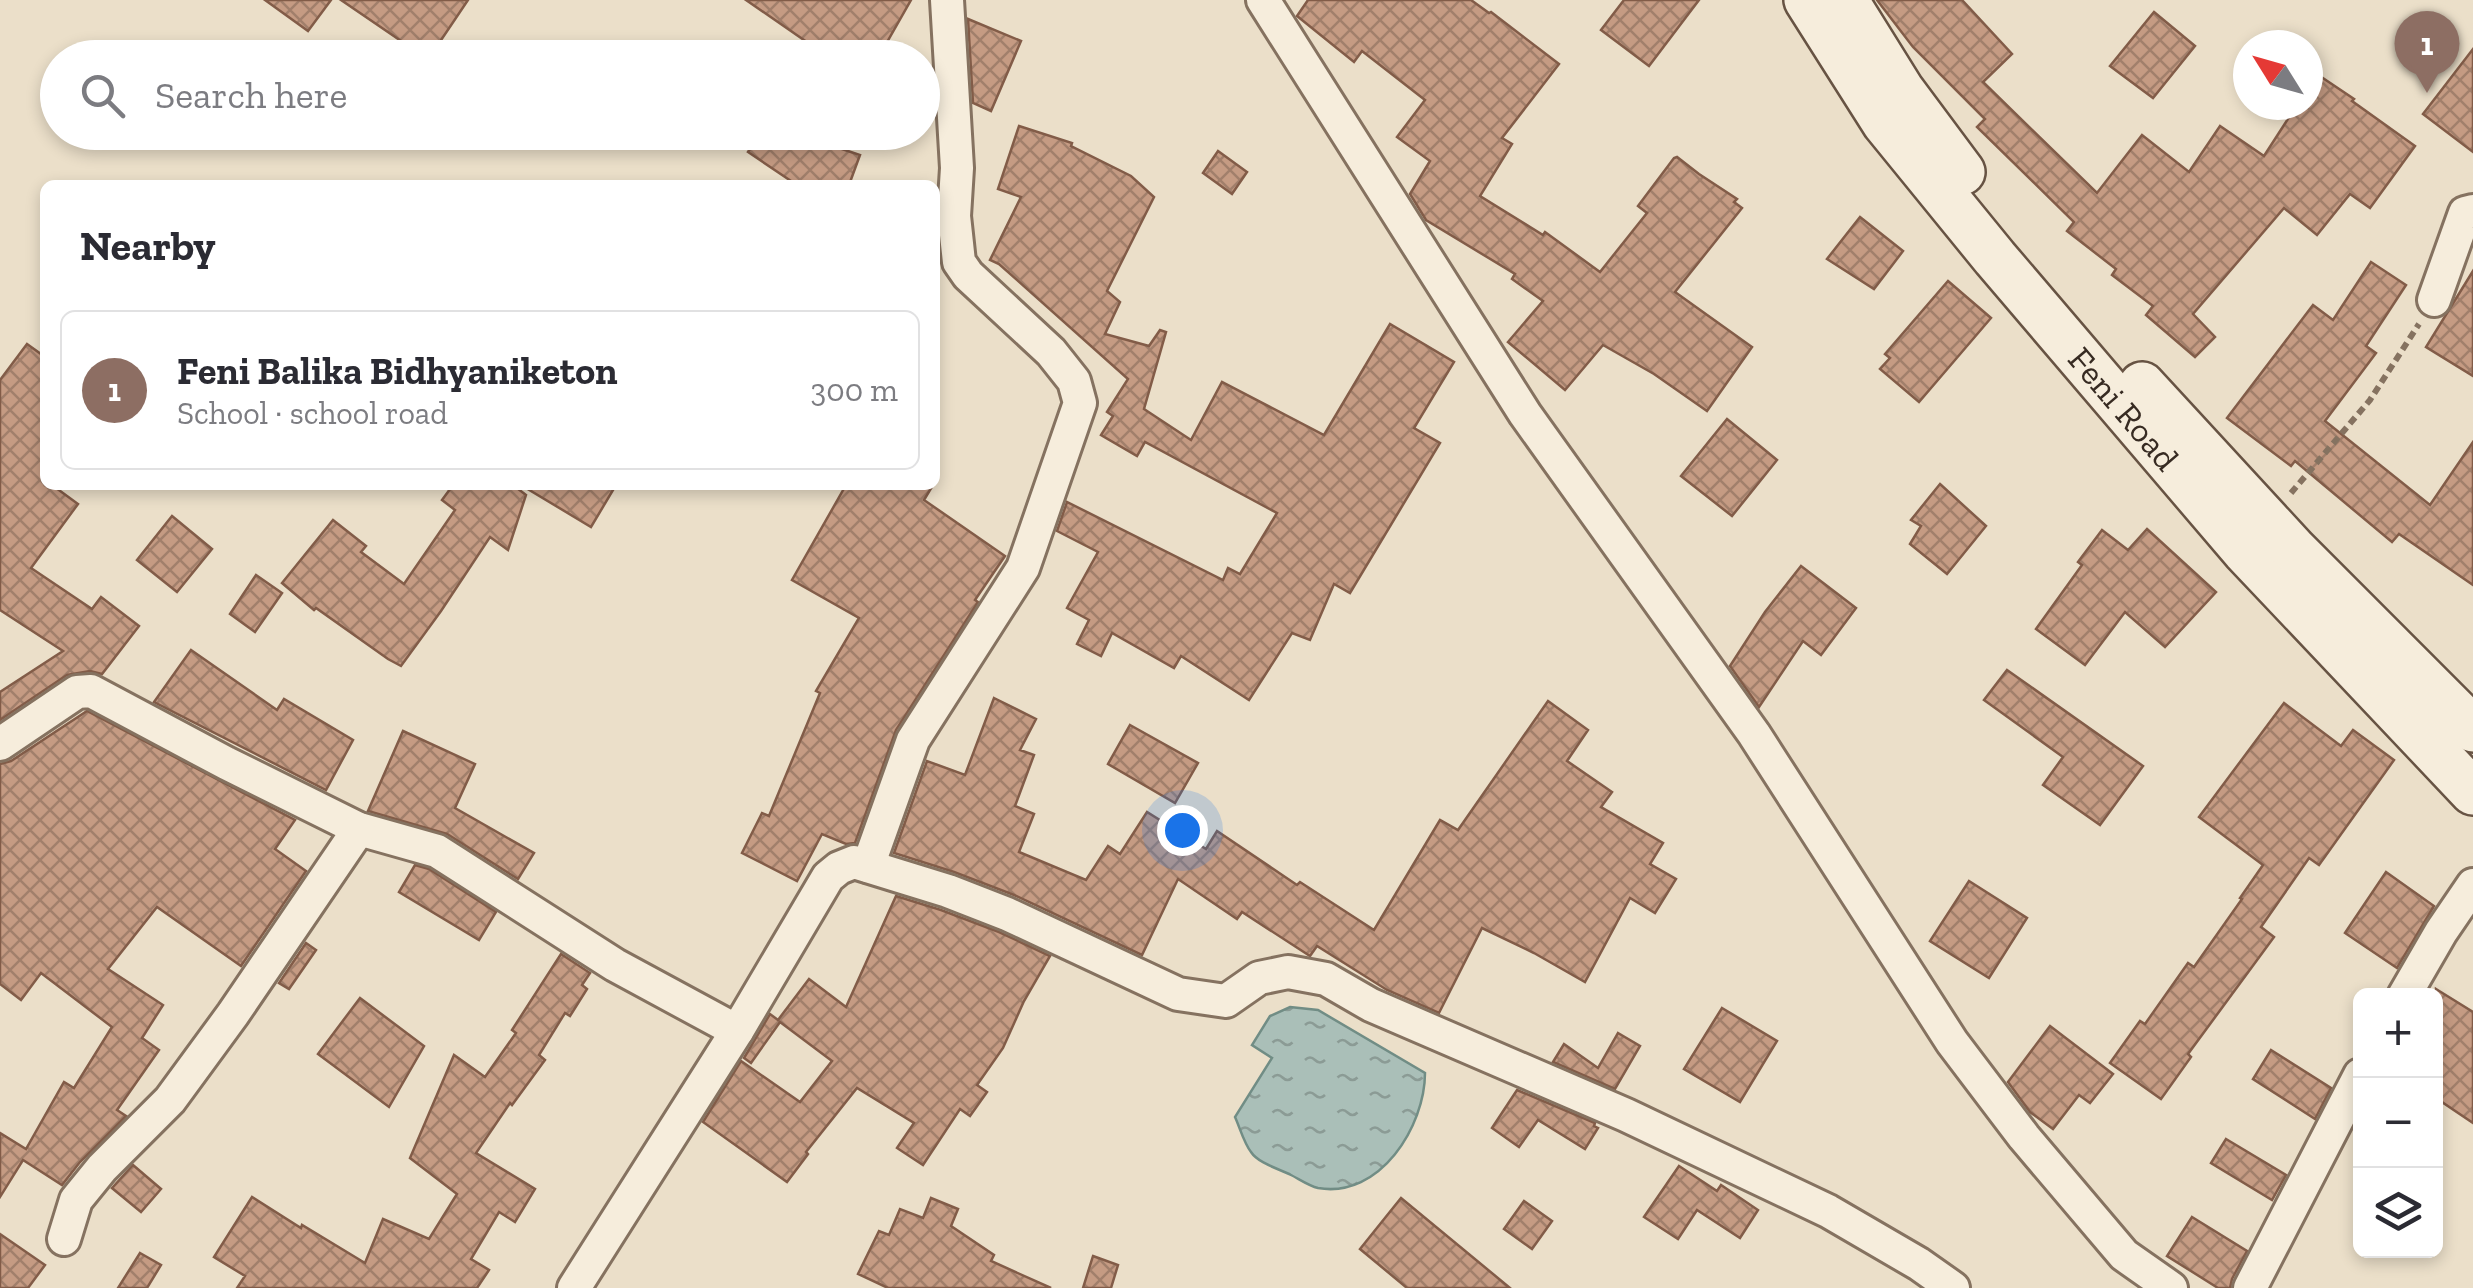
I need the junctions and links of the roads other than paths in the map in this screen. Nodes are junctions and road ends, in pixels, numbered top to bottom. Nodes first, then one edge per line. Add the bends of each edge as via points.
1 (947, 0) edge
2 (1262, 0) edge
3 (1807, 0) edge
4 (1845, 0) edge
5 (2473, 211) edge
6 (951, 277) edge
7 (2434, 300) road end
8 (2473, 729) edge
9 (0, 744) edge
10 (2473, 792) edge
11 (359, 829) junction
12 (868, 866) junction
13 (2473, 885) edge
14 (2409, 988) edge
15 (737, 1031) junction
16 (2359, 1078) edge
17 (64, 1239) dead end
18 (574, 1288) edge
19 (1953, 1288) edge
20 (2172, 1288) edge
21 (2250, 1288) edge

1 - 6 street via 959,262
2 - 20 street via 1525,414 1754,734 1952,1042 2124,1255
3 - 10 main road, Feni Road via 1885,123 1995,258 2246,551
4 - 8 main road via 1959,169 2144,388
5 - 7 street via 2465,214
6 - 12 street via 1051,352 1074,381 1080,403 1023,568 913,740
9 - 11 street via 77,692 91,692
11 - 15 street via 437,851 615,965
11 - 17 street via 170,1100 76,1200
12 - 15 street via 854,862 828,877
12 - 19 street via 1007,914 1178,994 1226,1001 1258,978 1288,972 1326,980 1828,1211
13 - 14 street
15 - 18 street
16 - 21 street

